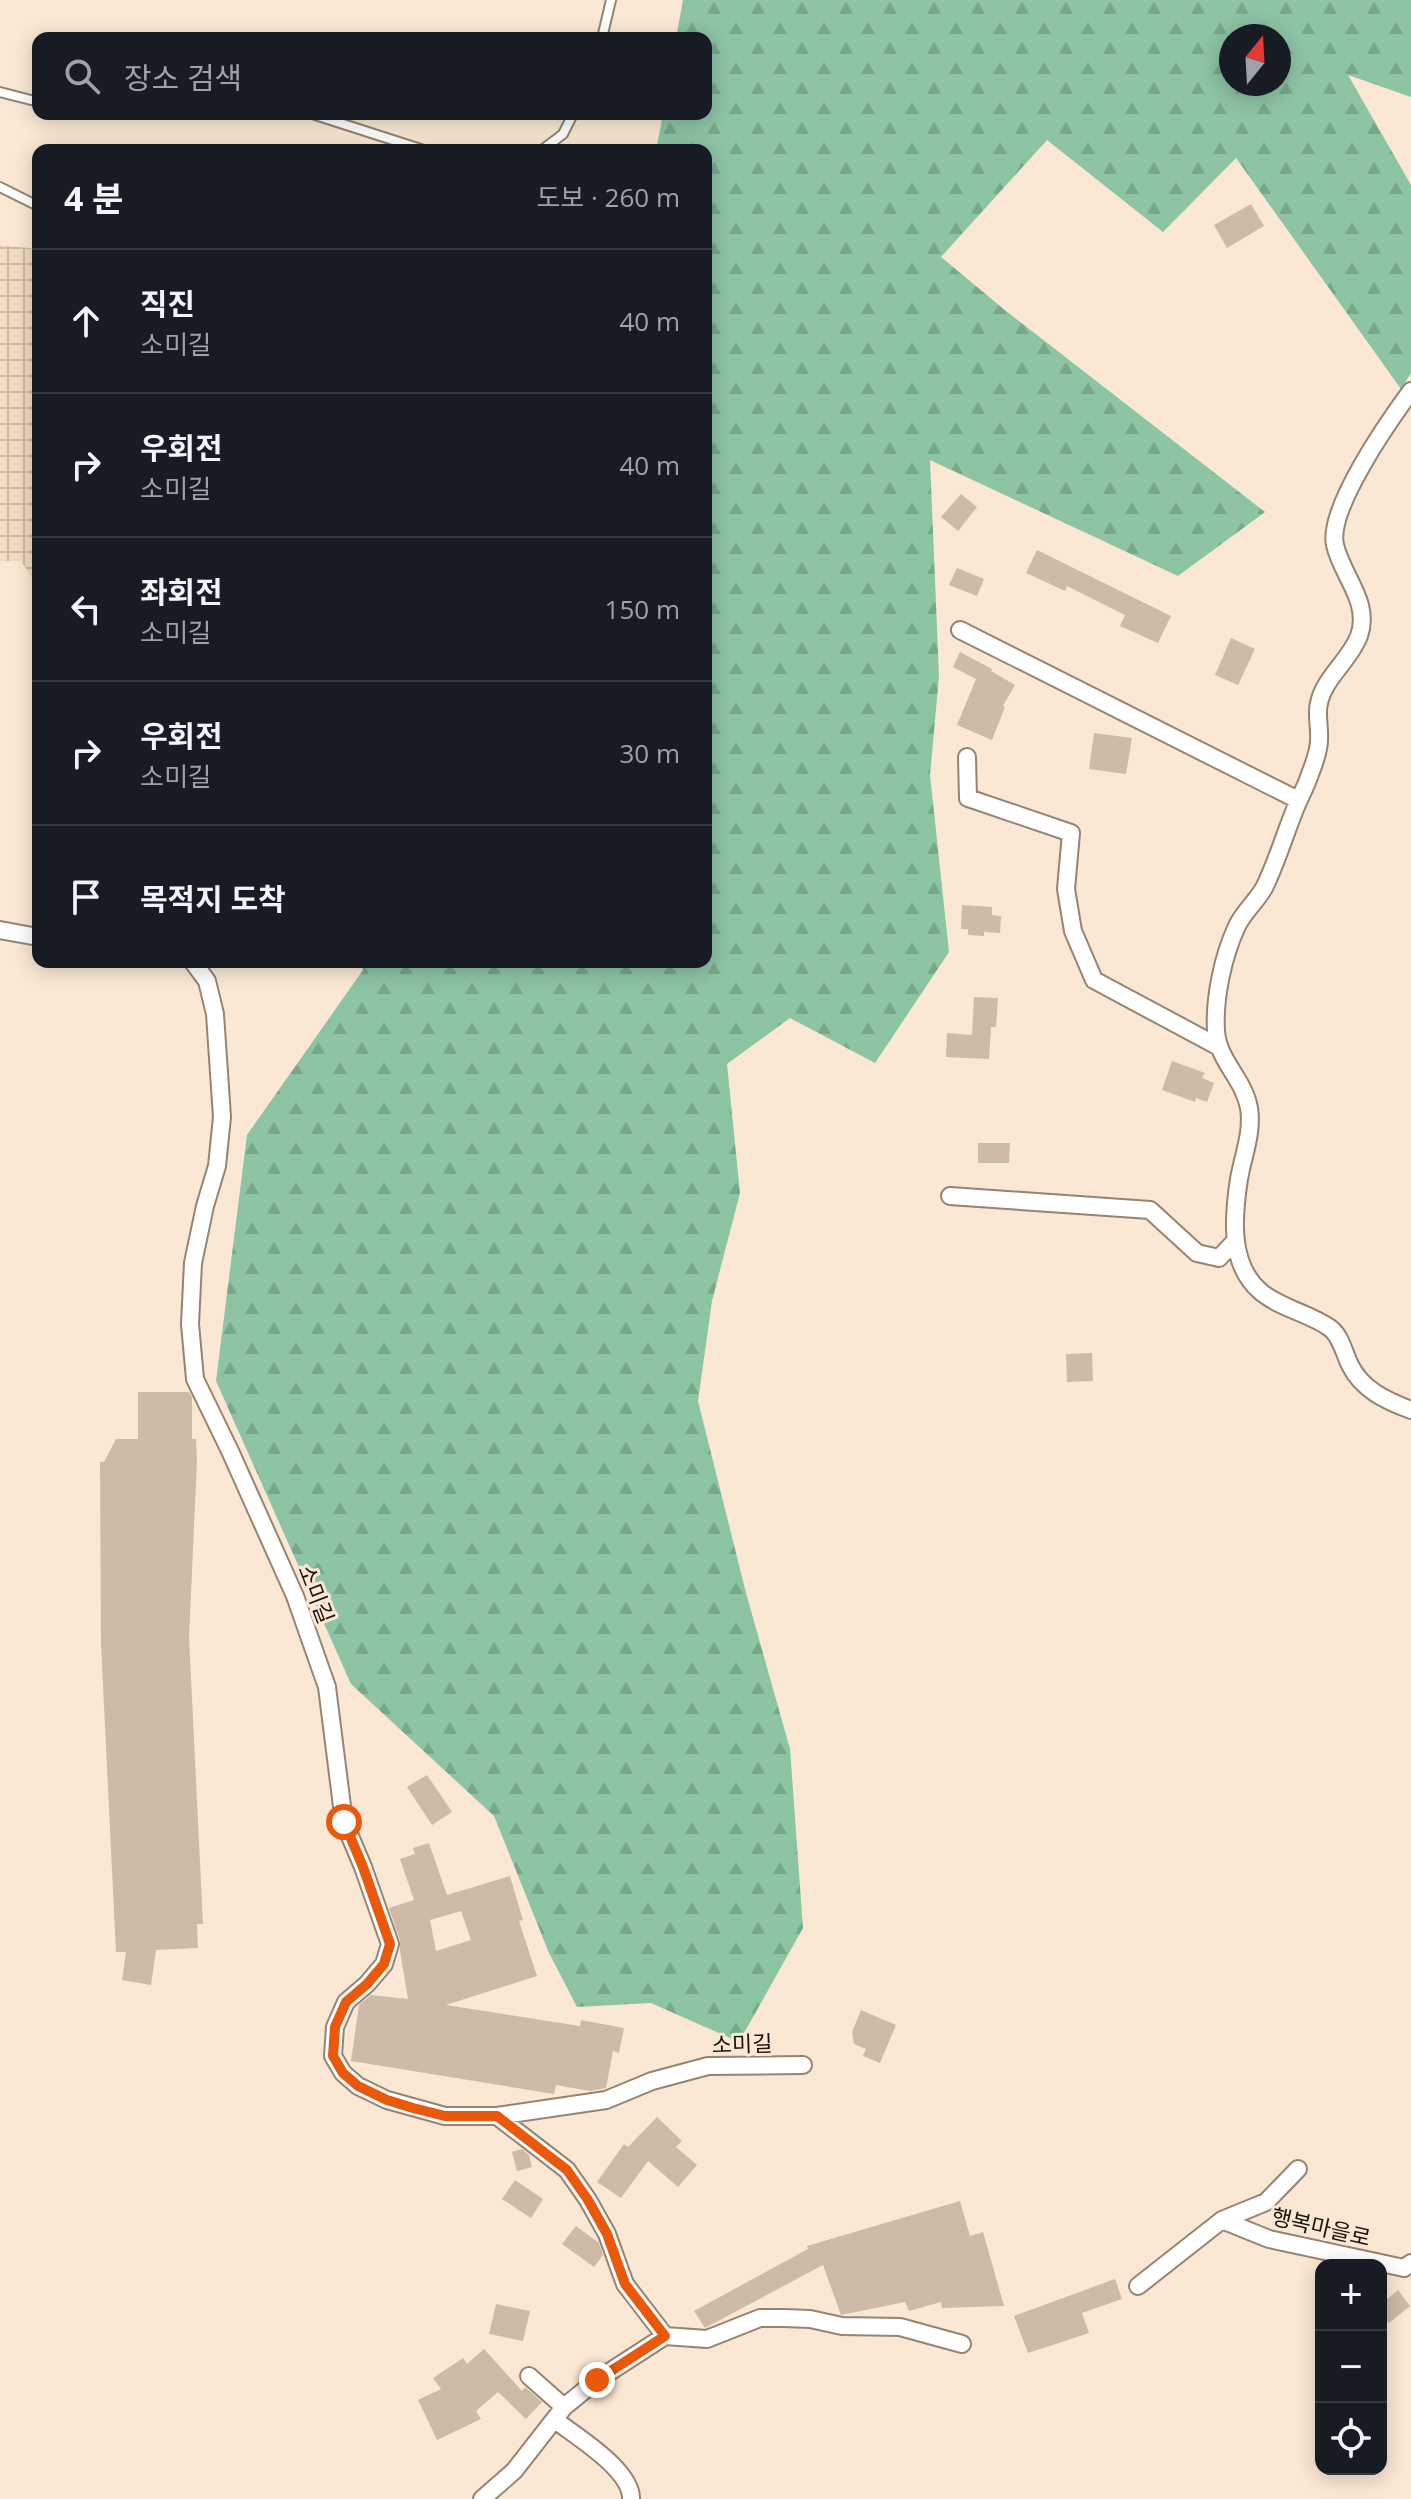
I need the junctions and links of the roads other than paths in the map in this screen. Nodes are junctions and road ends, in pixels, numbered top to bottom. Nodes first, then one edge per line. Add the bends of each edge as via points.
1 (611, 0) edge
2 (603, 32) edge
3 (0, 92) edge
4 (31, 100) dead end
5 (331, 120) edge
6 (570, 120) edge
7 (394, 140) junction
8 (392, 144) edge
9 (406, 144) edge
10 (550, 144) edge
11 (0, 187) edge
12 (32, 203) edge
13 (1411, 391) edge
14 (960, 630) dead end
15 (967, 757) dead end
16 (1298, 800) junction
17 (0, 930) edge
18 (32, 936) edge
19 (197, 968) edge
20 (1219, 1047) junction
21 (950, 1196) dead end
22 (1236, 1240) junction
23 (1411, 1410) edge
24 (803, 2065) dead end
25 (497, 2116) junction
26 (1298, 2169) dead end
27 (1222, 2220) junction
28 (1411, 2263) edge
29 (1138, 2286) dead end
30 (665, 2336) junction
31 (962, 2344) dead end
32 (529, 2376) dead end
33 (560, 2414) junction
34 (482, 2499) edge
35 (631, 2499) edge

1 - 2 lane
3 - 4 lane
5 - 7 lane
6 - 10 lane
7 - 8 lane
7 - 9 lane
11 - 12 lane
13 - 16 street via 1338,514 1335,544 1362,614 1359,637 1319,703 1319,743
14 - 16 street
15 - 20 street via 968,798 1071,833 1066,889 1073,931 1094,980
16 - 20 street via 1263,891 1227,950 1219,995
17 - 18 street
19 - 25 street, 소미길 via 207,981 215,1014 222,1117 217,1166 193,1263 190,1324 195,1379 283,1568 327,1687 344,1822 390,1944 384,1964 346,2002 335,2027 333,2056 358,2086 387,2100 445,2116
20 - 22 street via 1249,1107
21 - 22 street via 1150,1210 1197,1253 1219,1258
22 - 23 street via 1245,1276 1281,1305 1332,1329 1366,1386 1385,1401
24 - 25 street, 소미길 via 708,2066 606,2100
25 - 30 street via 567,2170 607,2234 625,2284
26 - 27 street via 1266,2202
27 - 28 street, 행복마을로 via 1269,2239 1404,2268
27 - 29 street
30 - 31 street via 707,2339 760,2318 784,2318 900,2327
30 - 33 street via 597,2380
32 - 33 street
33 - 34 street via 514,2471
33 - 35 street via 618,2471 632,2489

